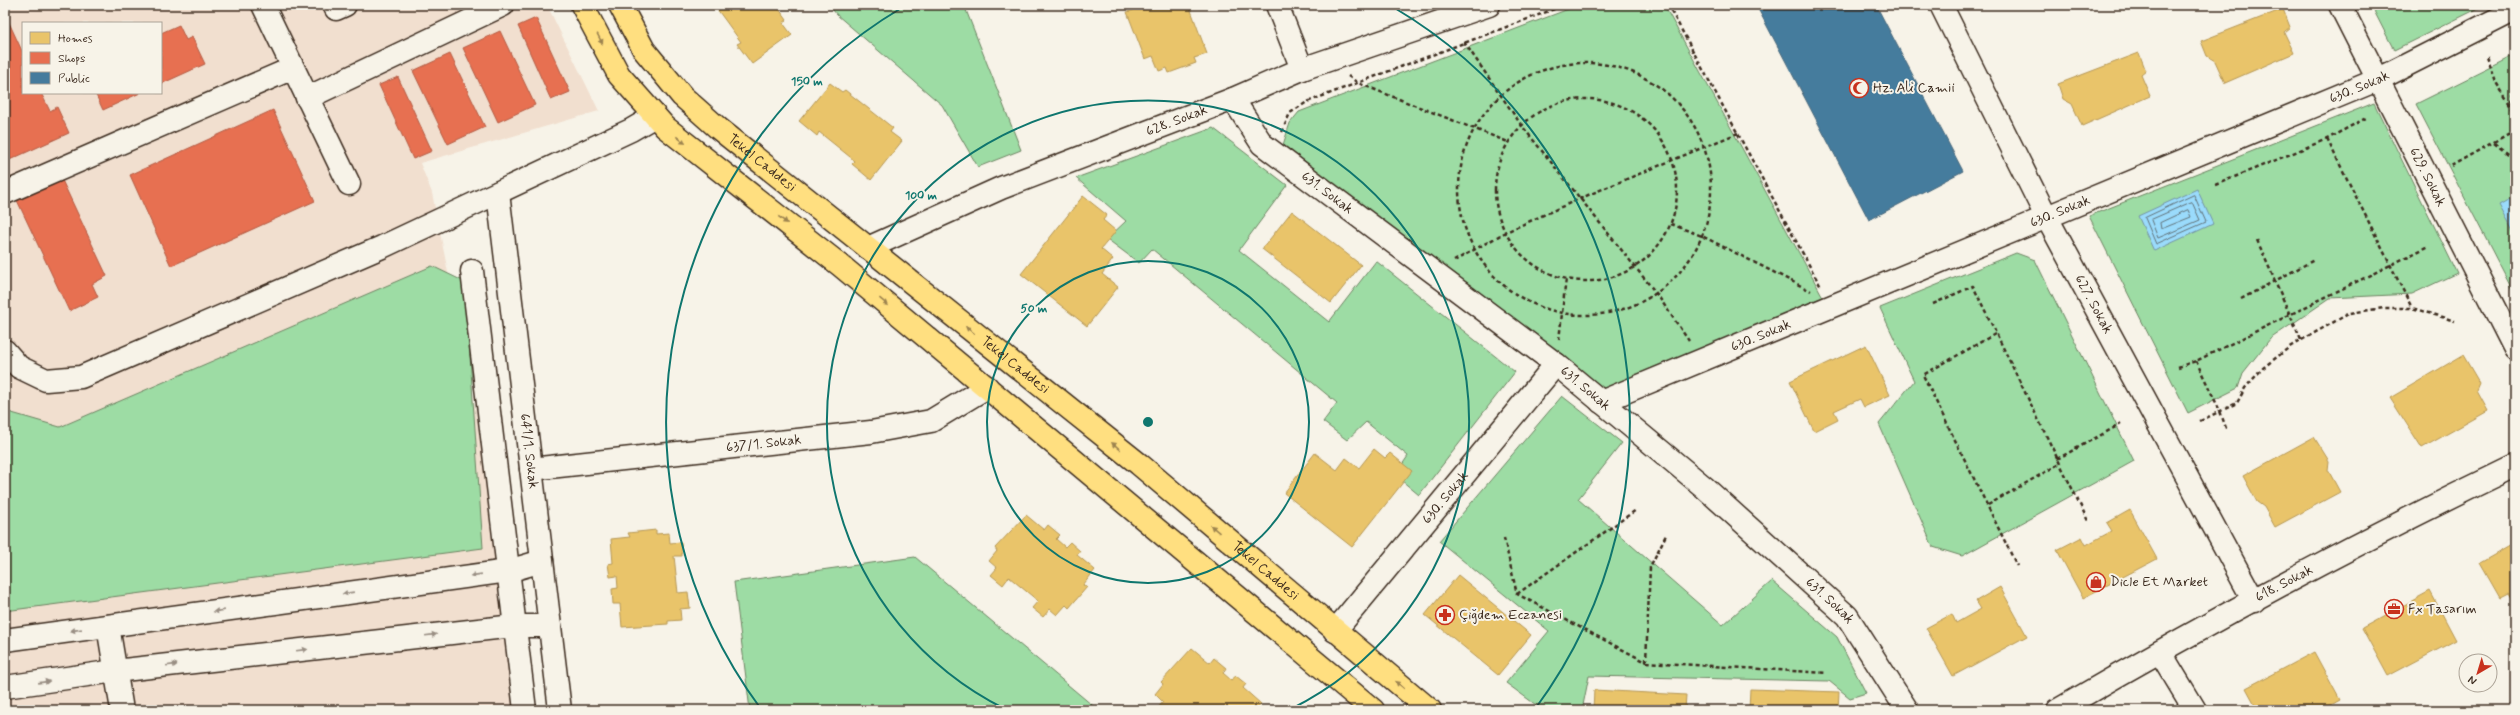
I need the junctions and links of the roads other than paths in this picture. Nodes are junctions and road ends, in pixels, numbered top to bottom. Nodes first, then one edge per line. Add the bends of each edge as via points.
1 (263, 5) edge
2 (334, 5) edge
3 (345, 5) edge
4 (503, 5) edge
5 (582, 5) edge
6 (620, 5) edge
7 (1277, 5) edge
8 (1489, 5) edge
9 (1941, 5) edge
10 (2340, 5) edge
11 (2515, 10) edge
12 (293, 68) junction
13 (1302, 69) junction
14 (2377, 80) junction
15 (307, 98) junction
16 (1233, 99) junction
17 (655, 116) junction
18 (349, 184) dead end
19 (5, 193) edge
20 (498, 193) junction
21 (2046, 216) junction
22 (868, 248) junction
23 (472, 271) dead end
24 (2515, 349) edge
25 (5, 351) edge
26 (1556, 364) junction
27 (987, 387) junction
28 (1601, 402) junction
29 (2515, 466) edge
30 (531, 469) junction
31 (542, 561) junction
32 (508, 571) junction
33 (2254, 601) junction
34 (108, 626) junction
35 (514, 626) junction
36 (550, 626) junction
37 (1335, 631) junction
38 (5, 640) edge
39 (2160, 652) junction
40 (115, 671) junction
41 (5, 687) edge
42 (122, 710) edge
43 (525, 710) edge
44 (560, 710) edge
45 (1373, 710) edge
46 (1430, 710) edge
47 (1907, 710) edge
48 (2058, 710) edge
49 (2195, 710) edge

1 - 12 street
2 - 3 street via 336,9
4 - 15 street
5 -> 17 main road via 619,75
6 - 22 main road, Tekel Caddesi via 644,50 682,96
7 - 13 street
8 - 13 street, 628. Sokak
9 - 21 street, 627. Sokak
10 - 14 street, 629. Sokak
11 - 14 street, 630. Sokak
12 - 15 street
12 - 19 street
13 - 16 street, 628. Sokak
14 - 21 street, 630. Sokak
14 - 24 street, 629. Sokak
15 - 18 street
16 - 22 street, 628. Sokak via 1001,188
16 - 26 street, 631. Sokak via 1262,144
17 - 20 street via 631,130
17 -> 27 main road via 665,127 840,265
20 - 25 street via 382,247 81,377 46,380 19,367
20 - 30 street, 641/1. Sokak
21 - 28 street, 630. Sokak via 1835,301
21 - 33 street, 627. Sokak
37 -> 22 main road, Tekel Caddesi via 1139,464
23 - 32 street
26 - 28 street, 631. Sokak
26 - 37 street, 630. Sokak
27 - 30 street, 637/1. Sokak via 931,421 871,432
27 - 45 main road
28 - 47 street, 631. Sokak via 1704,487 1847,616
29 - 33 street, 618. Sokak via 2404,519
30 - 31 street, 641/1. Sokak
31 - 32 street
31 - 36 street, 641/1. Sokak
32 -> 34 street
32 - 35 street
33 - 39 street, 618. Sokak
34 -> 38 street
34 - 40 street
35 - 36 street
40 -> 35 street
35 - 43 street
36 - 44 street, 641/1. Sokak
46 -> 37 main road, Tekel Caddesi
39 - 48 street, 618. Sokak
39 - 49 street
41 -> 40 street
40 - 42 street

